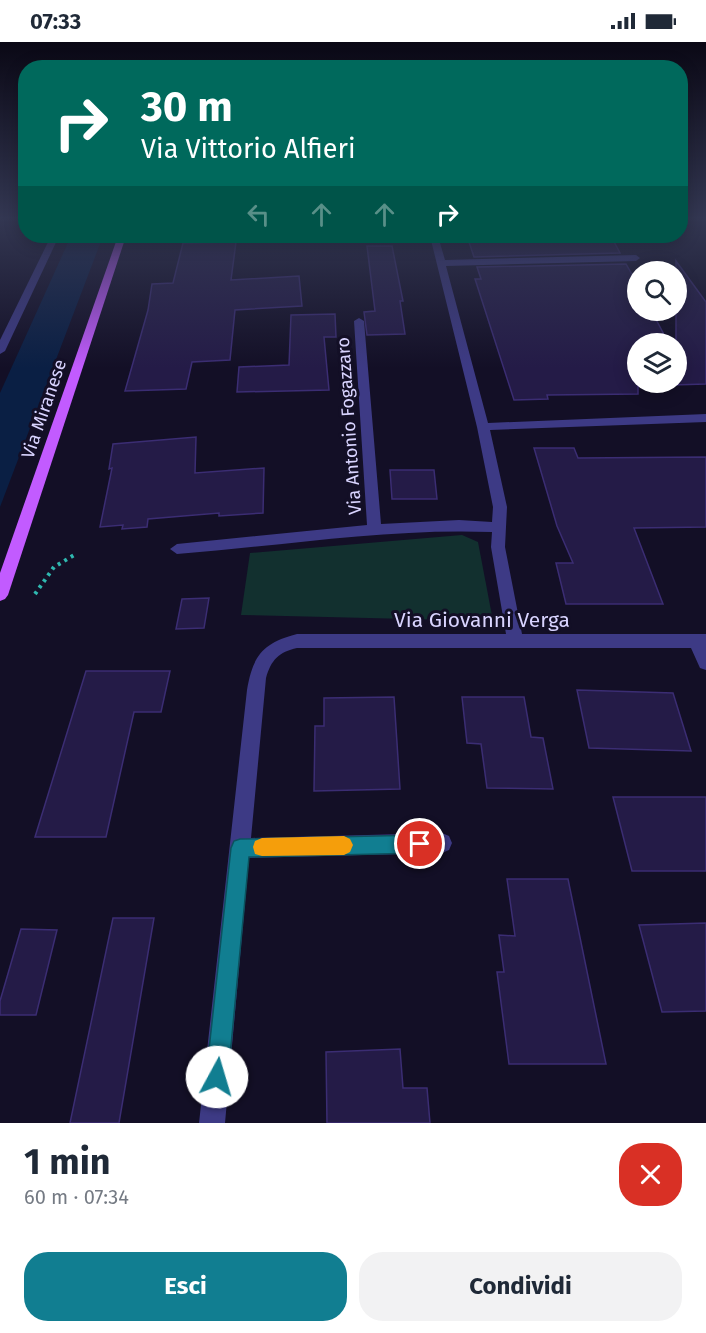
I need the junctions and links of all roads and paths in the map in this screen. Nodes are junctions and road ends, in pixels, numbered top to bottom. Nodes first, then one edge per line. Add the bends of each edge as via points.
1 (40, 267) edge
2 (111, 267) edge
3 (442, 267) edge
4 (359, 321) dead end
5 (0, 351) edge
6 (706, 418) edge
7 (483, 427) junction
8 (500, 526) junction
9 (375, 528) junction
10 (177, 549) dead end
11 (76, 554) dead end
12 (35, 594) dead end
13 (0, 595) edge
14 (701, 641) edge
15 (515, 642) junction
16 (706, 663) edge
17 (442, 843) dead end
18 (240, 848) junction
19 (212, 1123) edge

1 - 5 street
2 - 13 main road, Via Miranese
3 - 7 street
4 - 9 street, Via Antonio Fogazzaro
6 - 7 street
7 - 8 street via 500,507
8 - 9 street, Via Antonio Fogazzaro
8 - 15 street via 498,547
9 - 10 street, Via Antonio Fogazzaro
11 - 12 path via 54,567
14 - 15 street, Via Giovanni Verga
14 - 16 street
15 - 18 street, Via Giovanni Verga via 280,643 259,670
17 - 18 street
18 - 19 street

